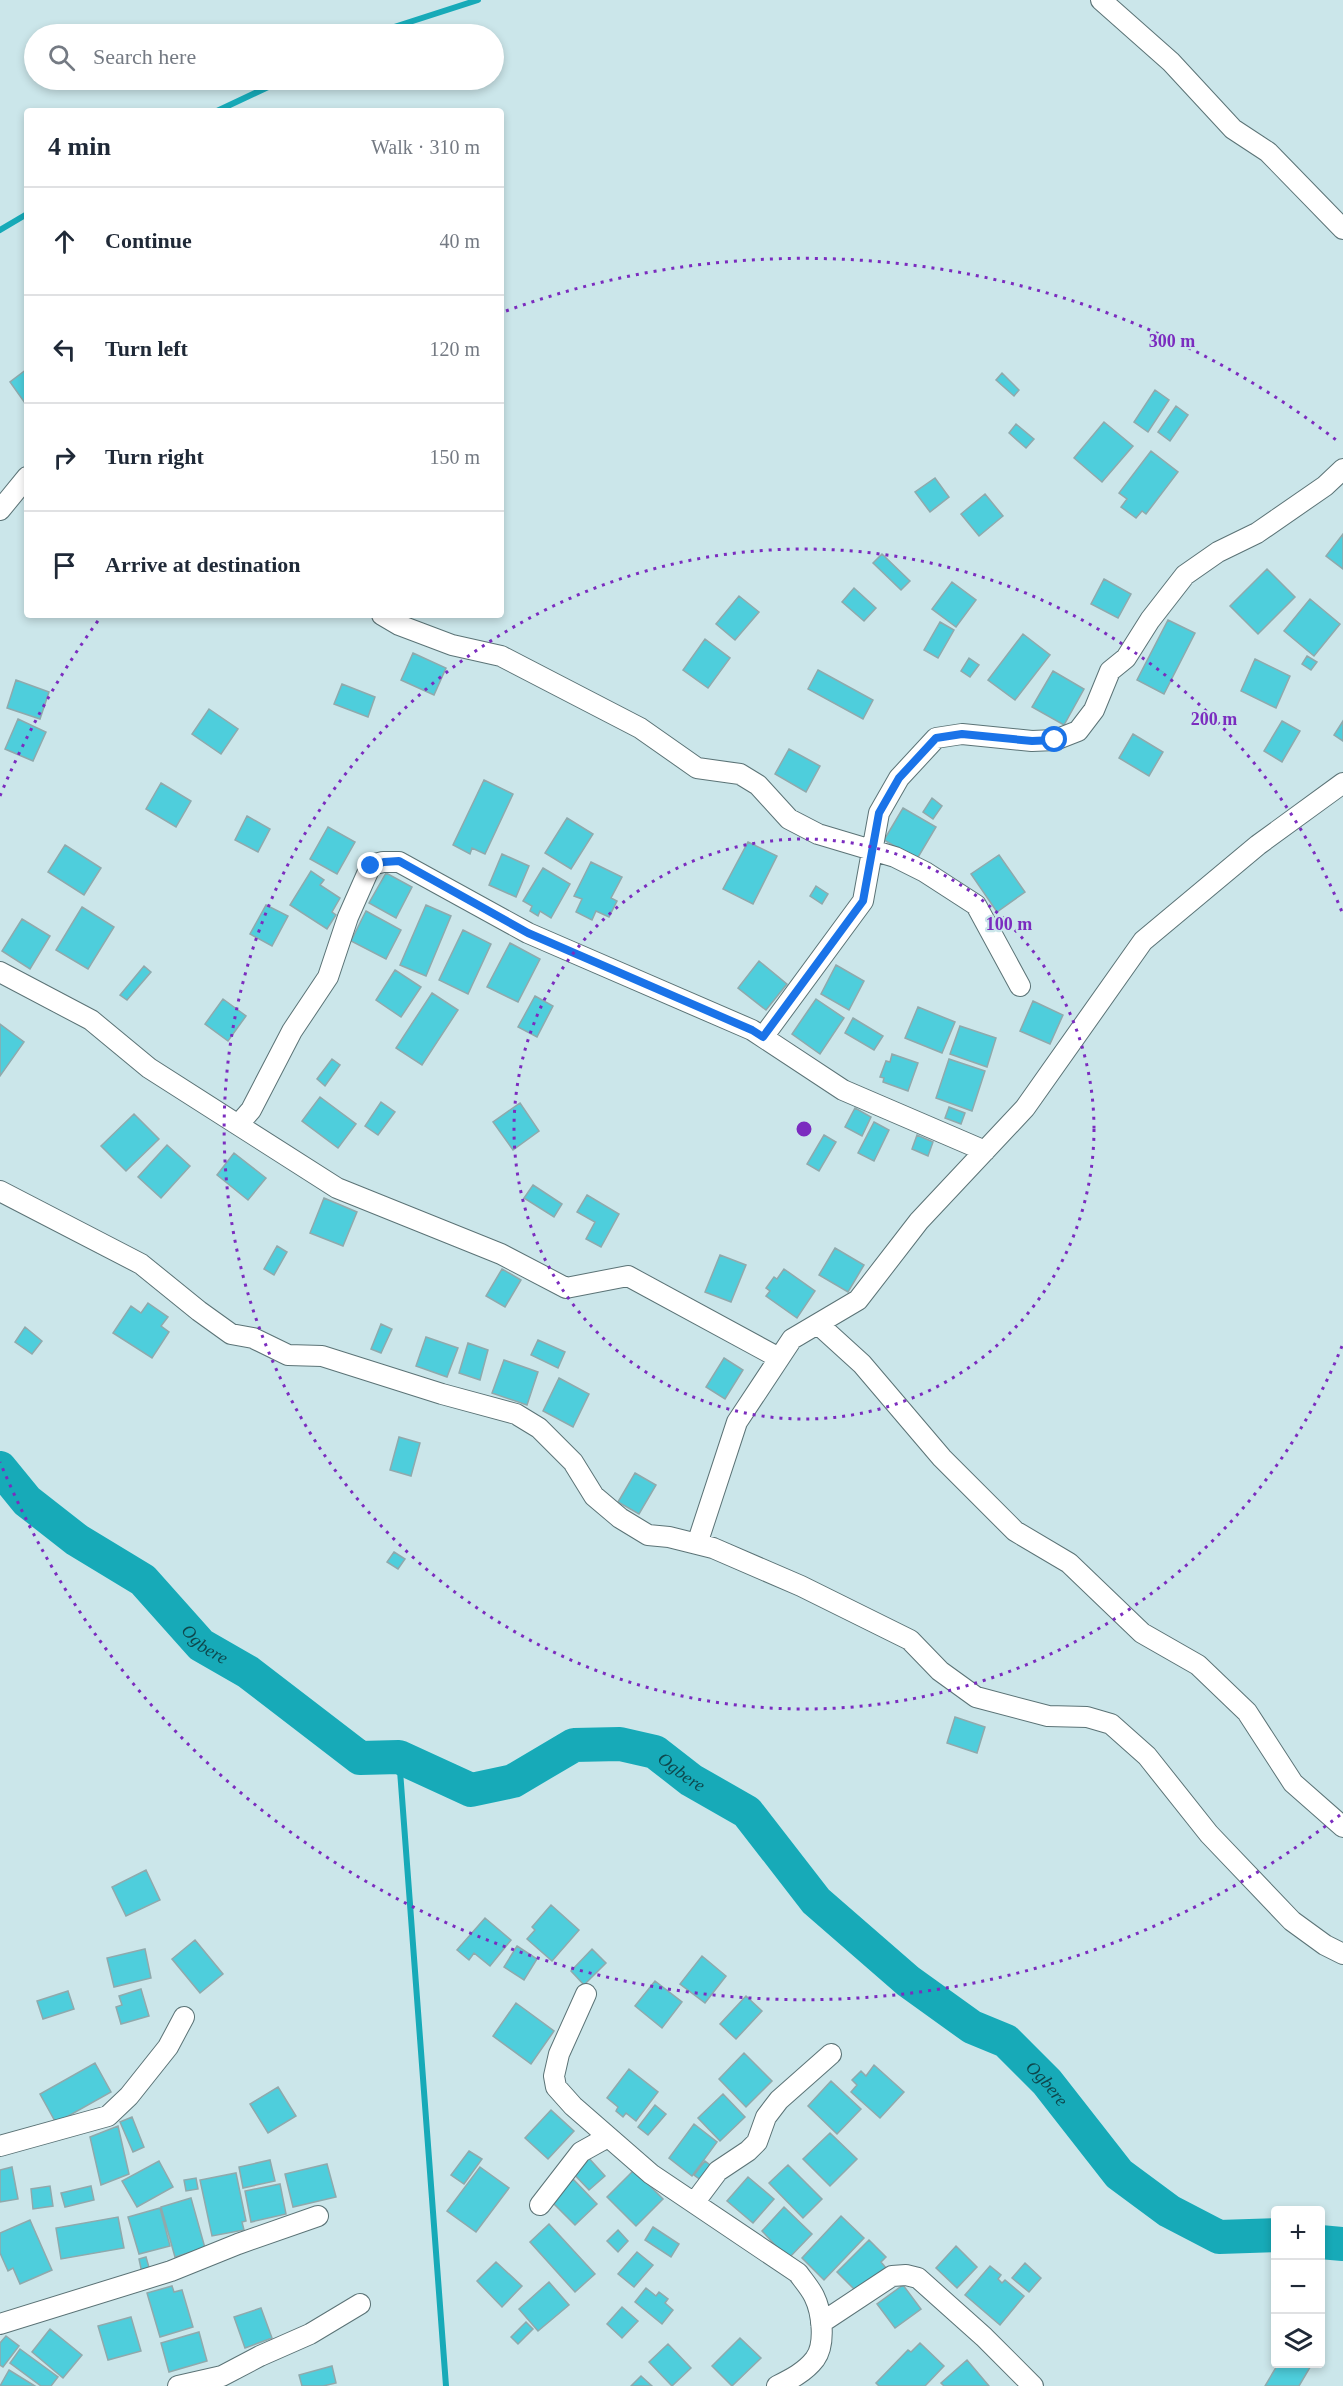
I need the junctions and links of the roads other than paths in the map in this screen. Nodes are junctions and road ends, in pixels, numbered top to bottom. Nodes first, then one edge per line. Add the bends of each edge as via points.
1 (1101, 0) edge
2 (1343, 229) edge
3 (1343, 469) edge
4 (24, 481) edge
5 (0, 510) edge
6 (387, 618) edge
7 (1343, 783) edge
8 (872, 849) junction
9 (0, 972) edge
10 (1020, 986) dead end
11 (763, 1037) junction
12 (238, 1125) junction
13 (985, 1151) junction
14 (0, 1191) edge
15 (818, 1323) junction
16 (779, 1358) junction
17 (696, 1544) junction
18 (1343, 1827) edge
19 (1343, 1954) edge
20 (586, 1994) dead end
21 (184, 2017) dead end
22 (831, 2054) dead end
23 (608, 2137) junction
24 (0, 2146) edge
25 (694, 2203) junction
26 (540, 2205) dead end
27 (318, 2216) dead end
28 (360, 2304) dead end
29 (821, 2323) junction
30 (0, 2324) edge
31 (178, 2386) edge
32 (777, 2386) edge
33 (1033, 2386) edge

1 - 2 street via 1171,62 1233,129 1268,152
3 - 8 street via 1257,533 1218,552 1185,575 1126,658 1110,671 1094,710 1078,731 1055,740 962,734 936,738 899,778 879,813
4 - 5 street
6 - 8 street via 452,645 501,656 640,728 698,768 740,774 758,785 789,819 818,834
7 - 13 street via 1258,845 1143,941 1025,1108
8 - 10 street via 925,872 976,905
8 - 11 street via 863,901
9 - 12 street via 91,1020 149,1068
11 - 12 street via 528,933 399,861 384,862 371,866 348,916 328,977 292,1031 251,1110
11 - 13 street via 843,1090
12 - 16 street via 337,1188 501,1254 566,1288 628,1276
13 - 15 street via 919,1221 858,1300
14 - 17 street via 141,1264 231,1334 253,1338 288,1355 322,1356 516,1414 539,1428 573,1462 594,1496 620,1518 648,1535
15 - 16 street via 792,1339
15 - 18 street via 862,1364 942,1458 1014,1532 1069,1563 1143,1633 1198,1665 1247,1712 1293,1783
16 - 17 street via 737,1422
17 - 19 street via 801,1586 910,1640 940,1671 976,1697 1048,1716 1087,1717 1111,1724 1147,1756 1209,1834 1292,1921
20 - 23 street via 554,2076 556,2087
21 - 24 street via 168,2047 108,2116
22 - 25 street via 779,2100 766,2117 757,2142 718,2171
23 - 25 street via 651,2174
23 - 26 street via 581,2152
25 - 29 street via 798,2273 815,2297
27 - 30 street via 171,2271
28 - 31 street via 310,2334 222,2376
29 - 32 street via 821,2346 815,2358 799,2374
29 - 33 street via 892,2276 918,2278

